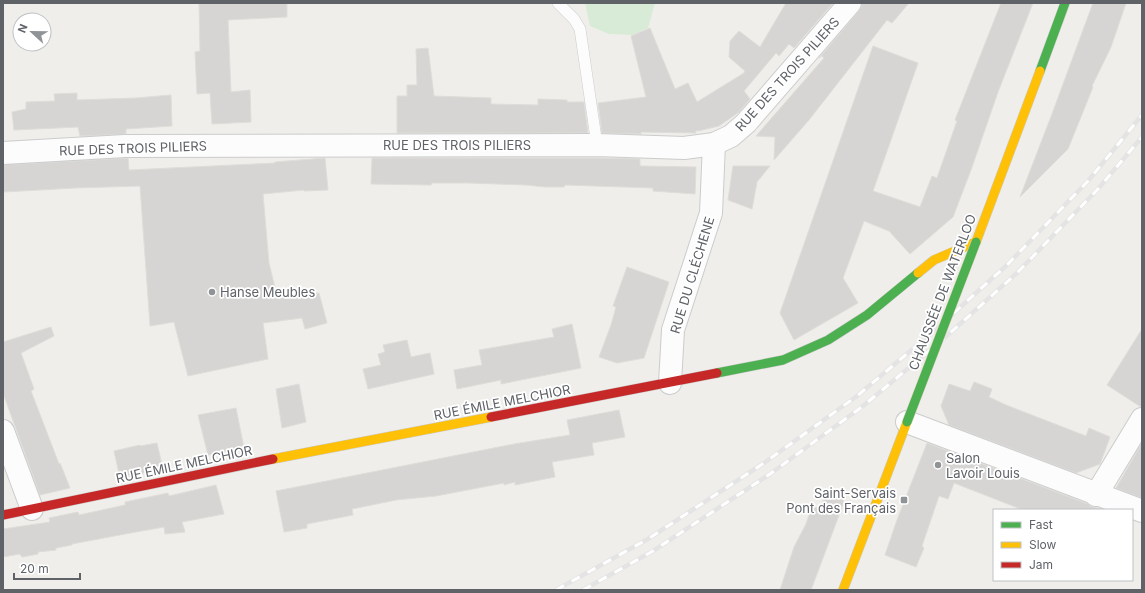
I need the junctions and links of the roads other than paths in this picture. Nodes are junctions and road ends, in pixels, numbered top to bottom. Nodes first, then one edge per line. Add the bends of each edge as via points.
1 (558, 3) edge
2 (850, 3) edge
3 (1065, 3) edge
4 (714, 144) junction
5 (597, 145) junction
6 (3, 153) edge
7 (976, 242) junction
8 (670, 383) junction
9 (1142, 419) edge
10 (907, 422) junction
11 (3, 431) edge
12 (1096, 495) junction
13 (32, 509) junction
14 (1142, 512) edge
15 (3, 515) edge
16 (843, 590) edge

1 - 5 lane via 580,29
2 - 4 street, RUE DES TROIS PILIERS via 746,123 731,136
3 - 7 street, CHAUSSÉE DE WATERLOO
4 - 5 street, RUE DES TROIS PILIERS via 684,148
4 - 8 street, RUE DU CLÉCHENE via 711,213 673,330
5 - 6 street, RUE DES TROIS PILIERS via 125,146
7 - 8 street, RUE ÉMILE MELCHIOR via 934,260 867,315 828,340 783,360
7 - 10 street, CHAUSSÉE DE WATERLOO, bridge
8 - 13 street, RUE ÉMILE MELCHIOR via 228,468
9 - 12 street
10 - 12 street
10 - 16 street, CHAUSSÉE DE WATERLOO
11 - 13 street
12 - 14 street
13 - 15 street, RUE ÉMILE MELCHIOR

